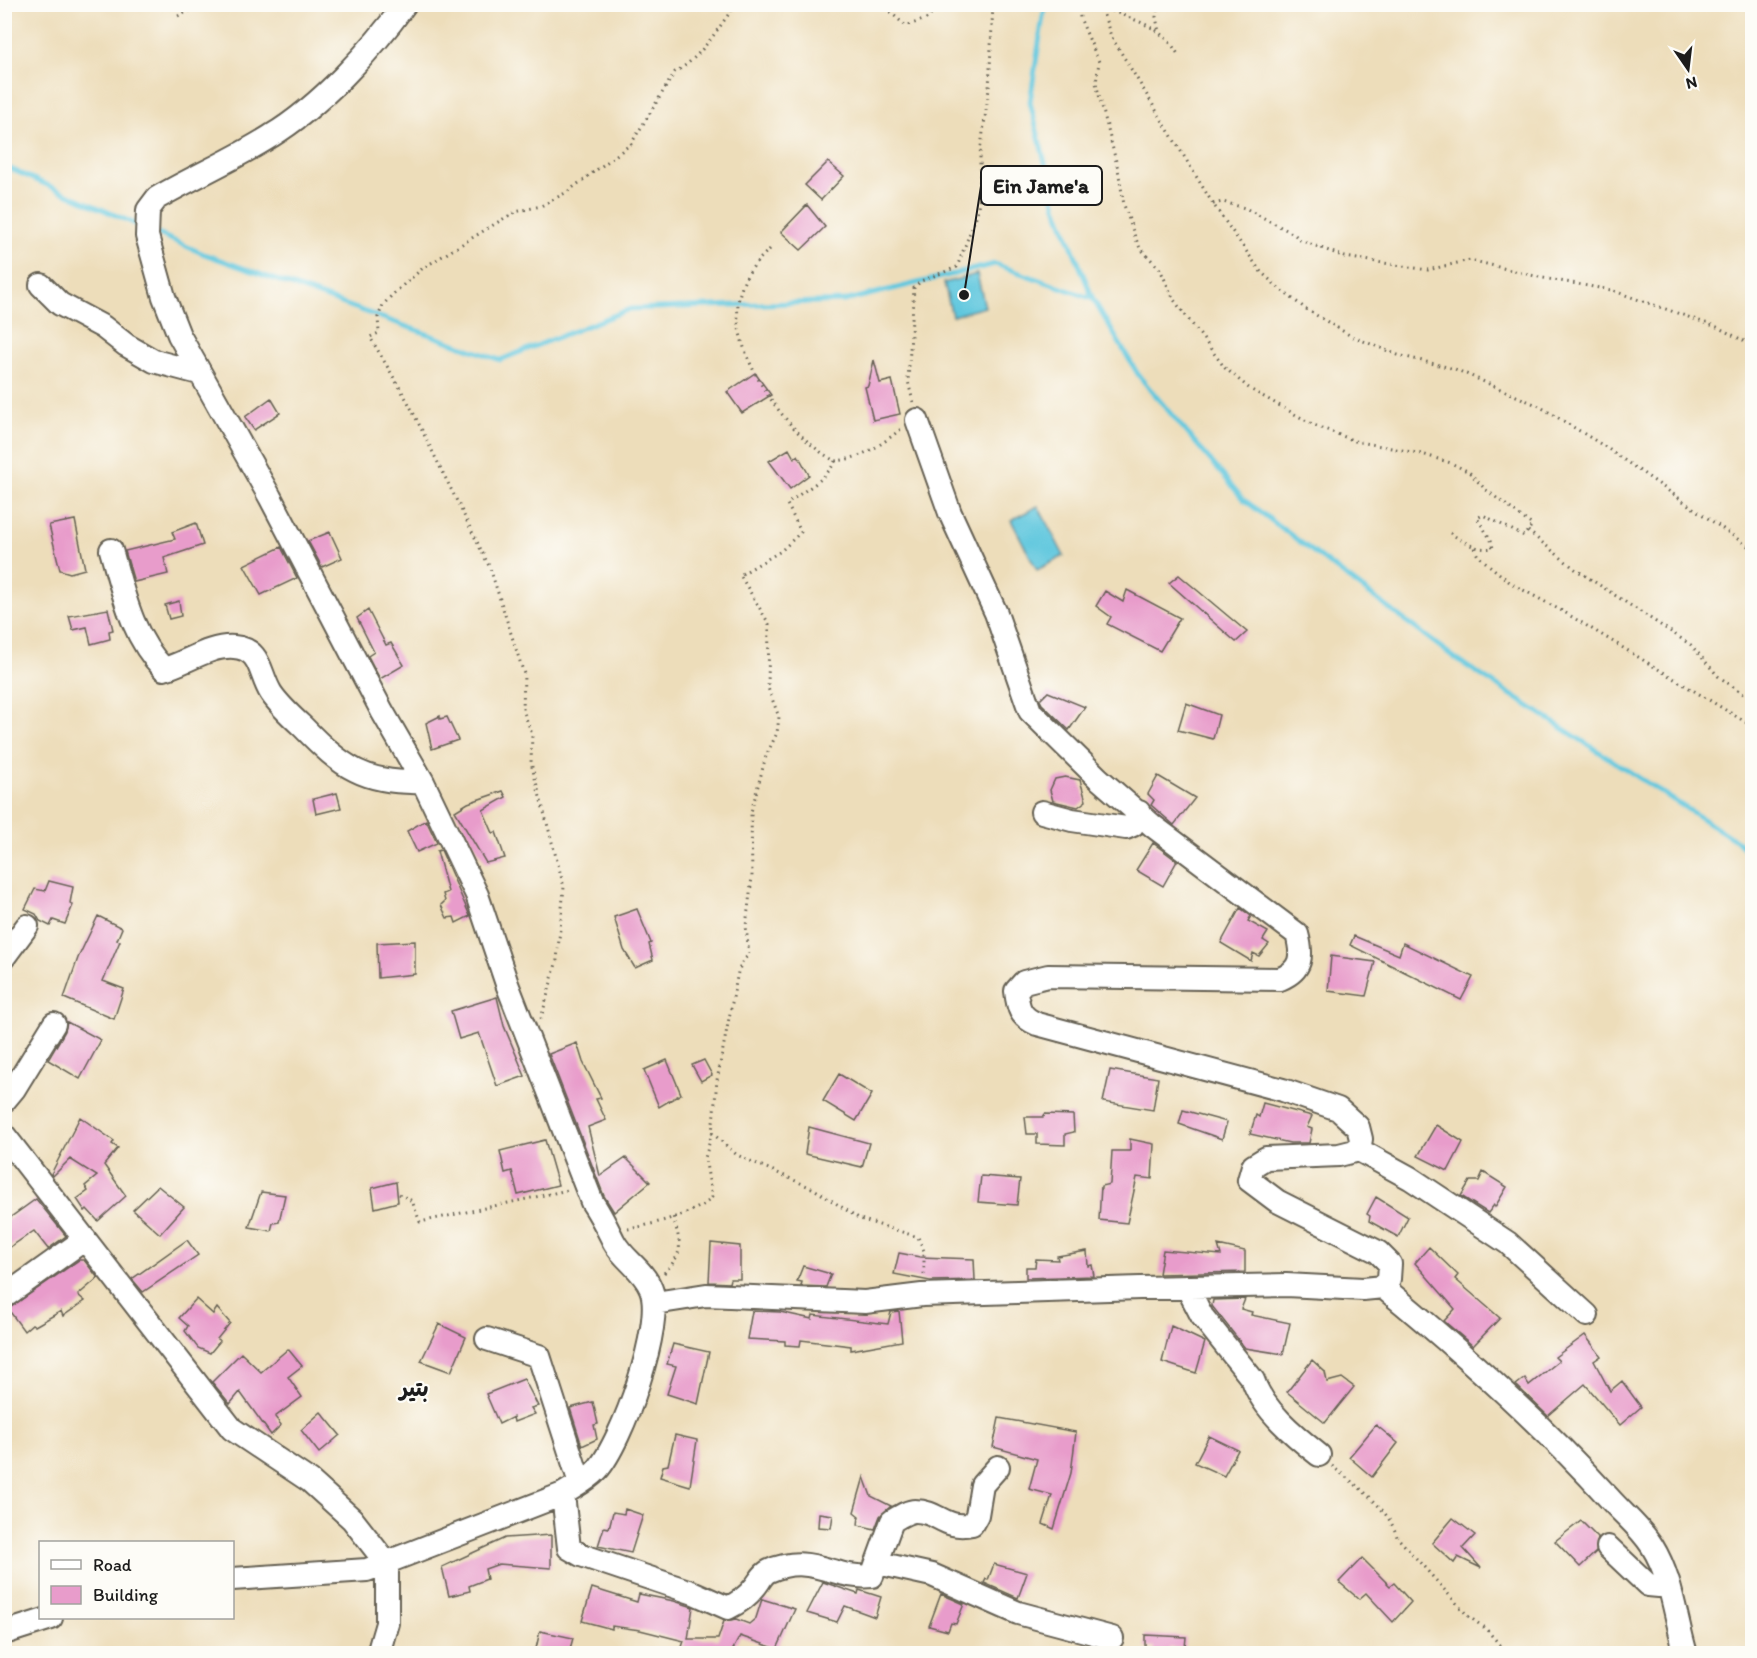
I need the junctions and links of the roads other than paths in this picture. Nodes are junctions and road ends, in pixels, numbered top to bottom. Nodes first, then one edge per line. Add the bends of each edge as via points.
1 (405, 4) edge
2 (41, 285) dead end
3 (199, 373) junction
4 (917, 420) road end
5 (111, 550) dead end
6 (423, 782) junction
7 (1042, 812) dead end
8 (1139, 812) junction
9 (27, 926) dead end
10 (4, 957) edge
11 (54, 1024) dead end
12 (4, 1101) edge
13 (4, 1135) edge
14 (1359, 1150) junction
15 (85, 1239) junction
16 (1187, 1287) junction
17 (1383, 1287) junction
18 (4, 1297) edge
19 (654, 1298) junction
20 (1587, 1315) dead end
21 (487, 1339) dead end
22 (1319, 1455) road end
23 (998, 1467) dead end
24 (571, 1488) junction
25 (1608, 1547) dead end
26 (878, 1563) junction
27 (387, 1564) junction
28 (234, 1579) edge
29 (1668, 1581) junction
30 (45, 1619) edge
31 (4, 1633) edge
32 (1112, 1638) dead end
33 (378, 1653) edge
34 (1686, 1653) edge

1 - 3 street via 356,63 291,121 272,136 157,198 148,210 147,236 164,297
2 - 3 street via 60,304 154,361
3 - 6 street via 265,487
4 - 8 street via 950,513 996,613 1030,711
5 - 6 street via 137,632 164,669 231,646 245,649 258,658 271,693 336,760 371,777 398,783
6 - 19 street via 477,895 585,1187 614,1242 650,1287
7 - 8 street via 1126,828 1133,825
8 - 14 street via 1297,934 1302,954 1299,964 1290,975 1280,979 1048,976 1024,982 1016,991 1019,1011 1026,1020 1037,1024 1283,1090 1338,1109 1358,1127
9 - 10 street
11 - 12 street
13 - 15 street
14 - 17 street via 1340,1155 1266,1158 1253,1166 1249,1180 1277,1201 1378,1252 1390,1264 1389,1280
14 - 20 street via 1410,1178 1508,1243
15 - 18 street
15 - 27 street via 232,1429 310,1481 352,1519
16 - 17 street
16 - 19 street via 922,1295 865,1302 706,1295
16 - 22 street via 1202,1317 1257,1390 1292,1433
17 - 29 street via 1543,1429 1651,1545
19 - 24 street via 650,1341 629,1412 597,1470
21 - 24 street via 539,1356
23 - 26 street via 982,1485 972,1524 958,1527 913,1510 892,1521
24 - 26 street via 569,1548 728,1608 747,1595 766,1573 784,1565 804,1563 858,1578 872,1576
24 - 27 street
25 - 29 street via 1648,1585 1659,1586
26 - 32 street via 932,1575 1018,1613
27 - 28 street via 357,1571
27 - 33 street via 387,1623
29 - 34 street
30 - 31 street

